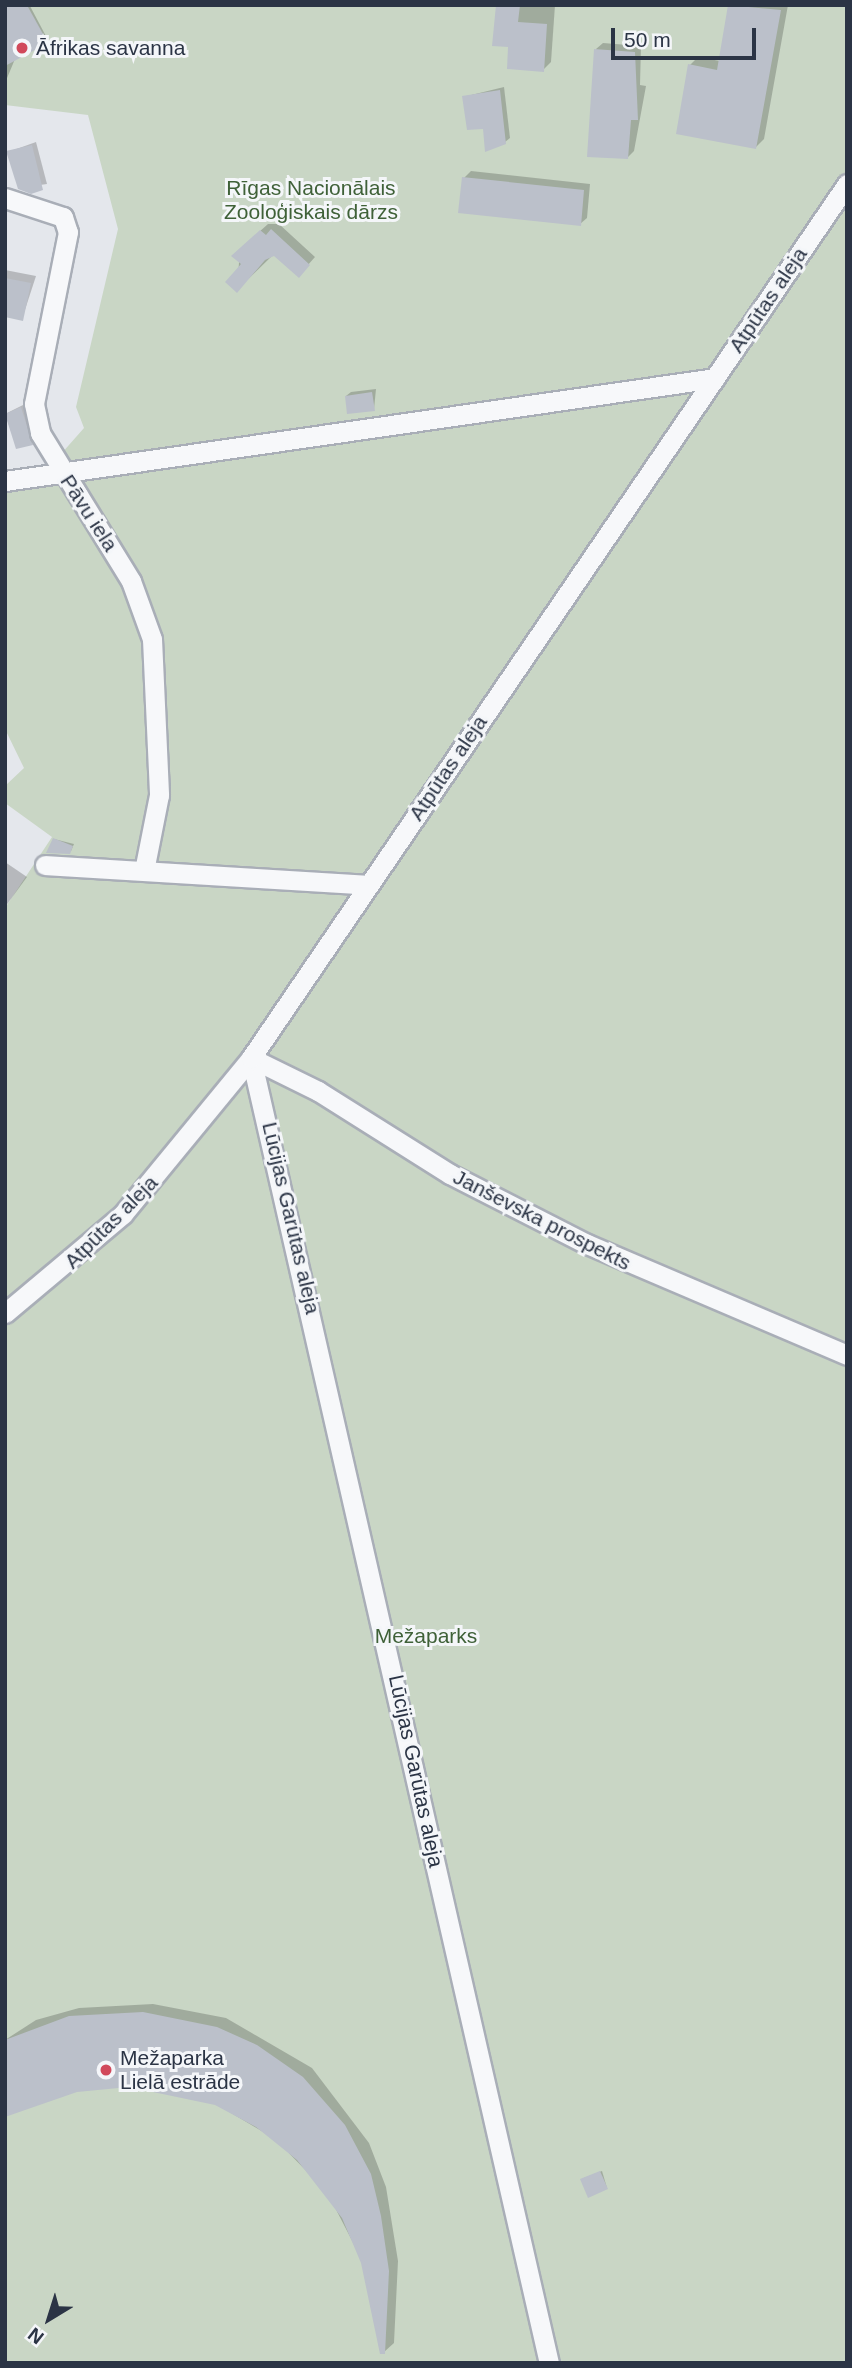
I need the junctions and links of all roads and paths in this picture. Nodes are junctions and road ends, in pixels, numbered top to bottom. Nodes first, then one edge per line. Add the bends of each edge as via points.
1 (847, 184) edge
2 (5, 198) edge
3 (715, 378) junction
4 (60, 469) junction
5 (5, 481) edge
6 (45, 865) dead end
7 (144, 871) junction
8 (368, 884) junction
9 (251, 1058) junction
10 (5, 1313) edge
11 (847, 1356) edge
12 (549, 2363) edge

1 - 3 street, Atpūtas aleja
2 - 4 street, Pāvu iela via 63,217 68,232 34,404 40,433
3 - 4 street
3 - 8 street, Atpūtas aleja
4 - 5 street
4 - 7 street, Pāvu iela via 131,581 152,639 159,795
6 - 7 street
7 - 8 street
8 - 9 street, Atpūtas aleja
9 - 10 street, Atpūtas aleja via 123,1214
9 - 11 street, Janševska prospekts via 318,1091 450,1174 587,1244
9 - 12 street, Lūcijas Garūtas aleja

